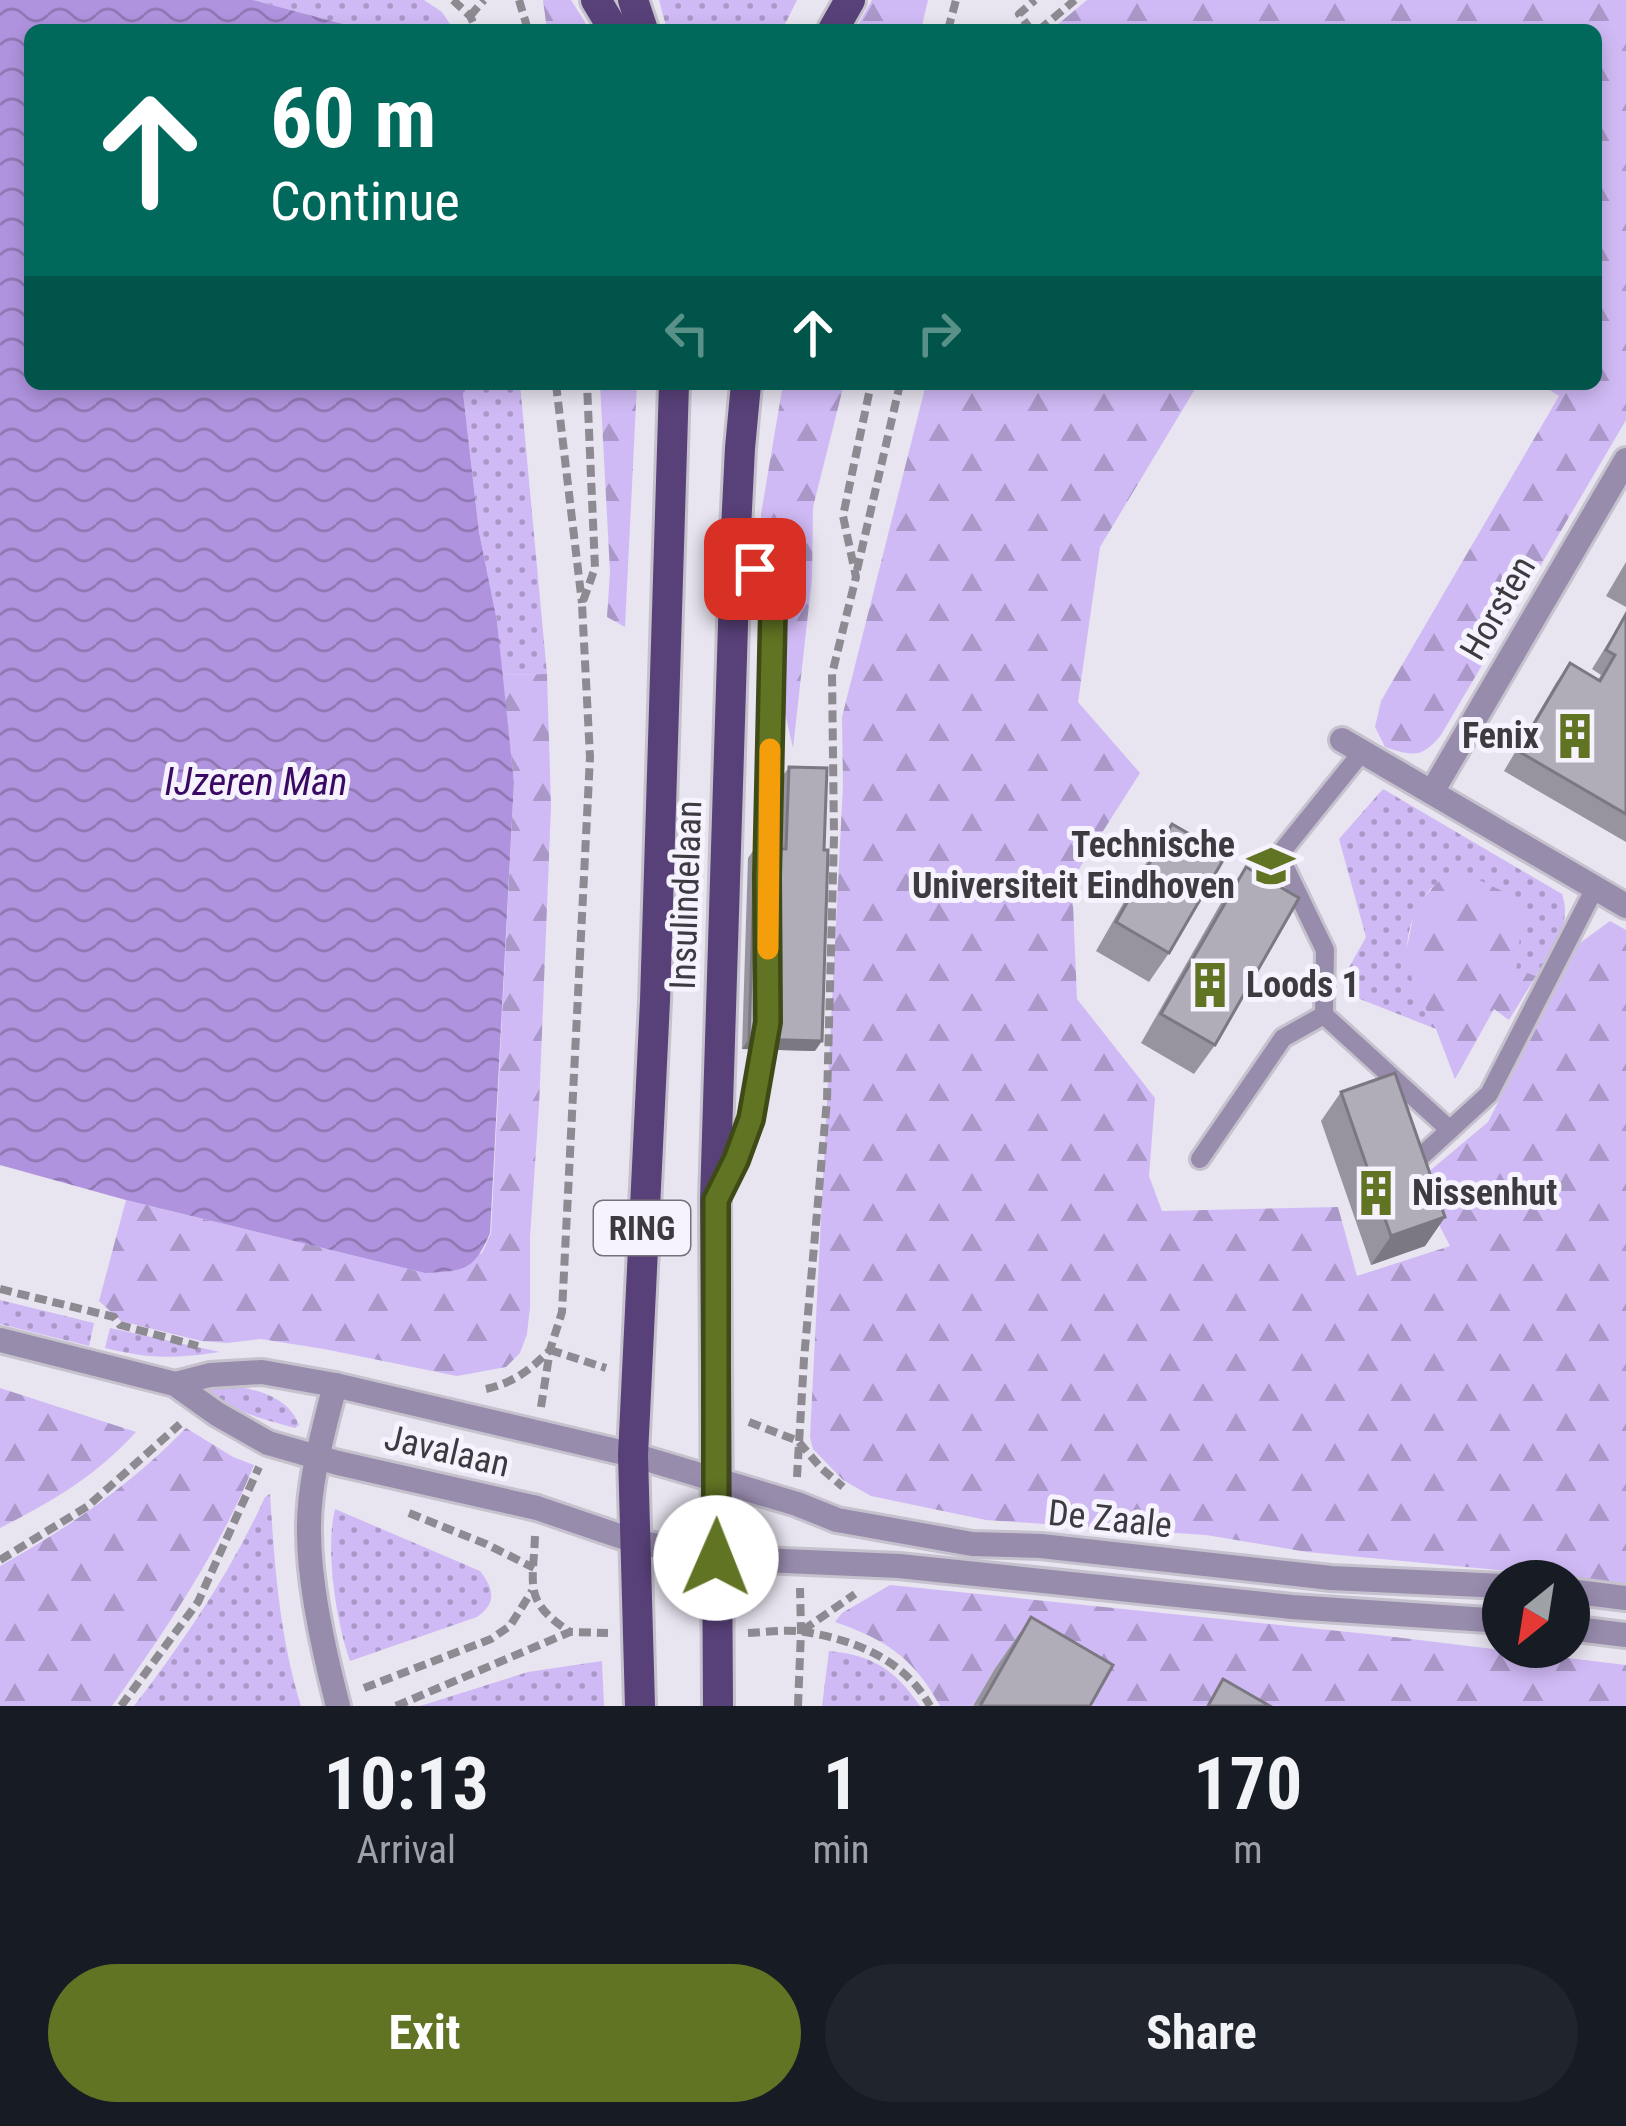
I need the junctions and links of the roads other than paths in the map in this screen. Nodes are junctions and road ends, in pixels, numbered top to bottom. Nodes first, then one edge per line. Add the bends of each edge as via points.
1 (674, 390) edge
2 (745, 390) edge
3 (1626, 460) edge
4 (736, 529) junction
5 (1352, 746) joint
6 (1432, 792) junction
7 (767, 877) edge
8 (1595, 888) junction
9 (1626, 906) edge
10 (768, 1001) edge
11 (1324, 1015) junction
12 (1450, 1130) junction
13 (1200, 1159) dead end
14 (1416, 1160) edge
15 (716, 1200) junction
16 (0, 1340) edge
17 (175, 1384) junction
18 (335, 1385) junction
19 (633, 1455) junction
20 (317, 1458) junction
21 (717, 1479) junction
22 (634, 1541) junction
23 (716, 1558) junction
24 (1482, 1585) edge
25 (1590, 1594) edge
26 (1626, 1598) edge
27 (1482, 1620) edge
28 (1590, 1631) edge
29 (1626, 1635) edge
30 (337, 1702) edge
31 (640, 1706) edge
32 (718, 1706) edge

1 - 19 main road, Insulindelaan / RING
2 - 4 main road, Insulindelaan / RING
3 - 6 street, Horsten
4 - 7 lane via 773,609
4 - 15 main road, Insulindelaan / RING
5 - 6 street
5 - 11 lane via 1279,855 1325,950
6 - 8 street
8 - 9 street
8 - 12 lane via 1489,1094
10 - 15 lane via 751,1119
11 - 12 lane
11 - 13 lane via 1283,1038
12 - 14 lane
15 - 21 main road, Insulindelaan / RING
16 - 17 street, Javalaan
17 - 18 street, Javalaan via 262,1372
17 - 20 street, Javalaan via 268,1443
18 - 19 street, Javalaan
18 - 20 street
19 - 21 street, Javalaan
19 - 22 main road, Insulindelaan / RING
20 - 22 street, Javalaan via 537,1508
20 - 30 street via 309,1531
21 - 23 main road, Insulindelaan / RING
21 - 24 street, De Zaale via 837,1520 972,1544
22 - 23 street, Javalaan
22 - 31 main road, Insulindelaan / RING
23 - 27 street, De Zaale via 899,1566
23 - 32 main road, Insulindelaan / RING
25 - 26 street
28 - 29 street

